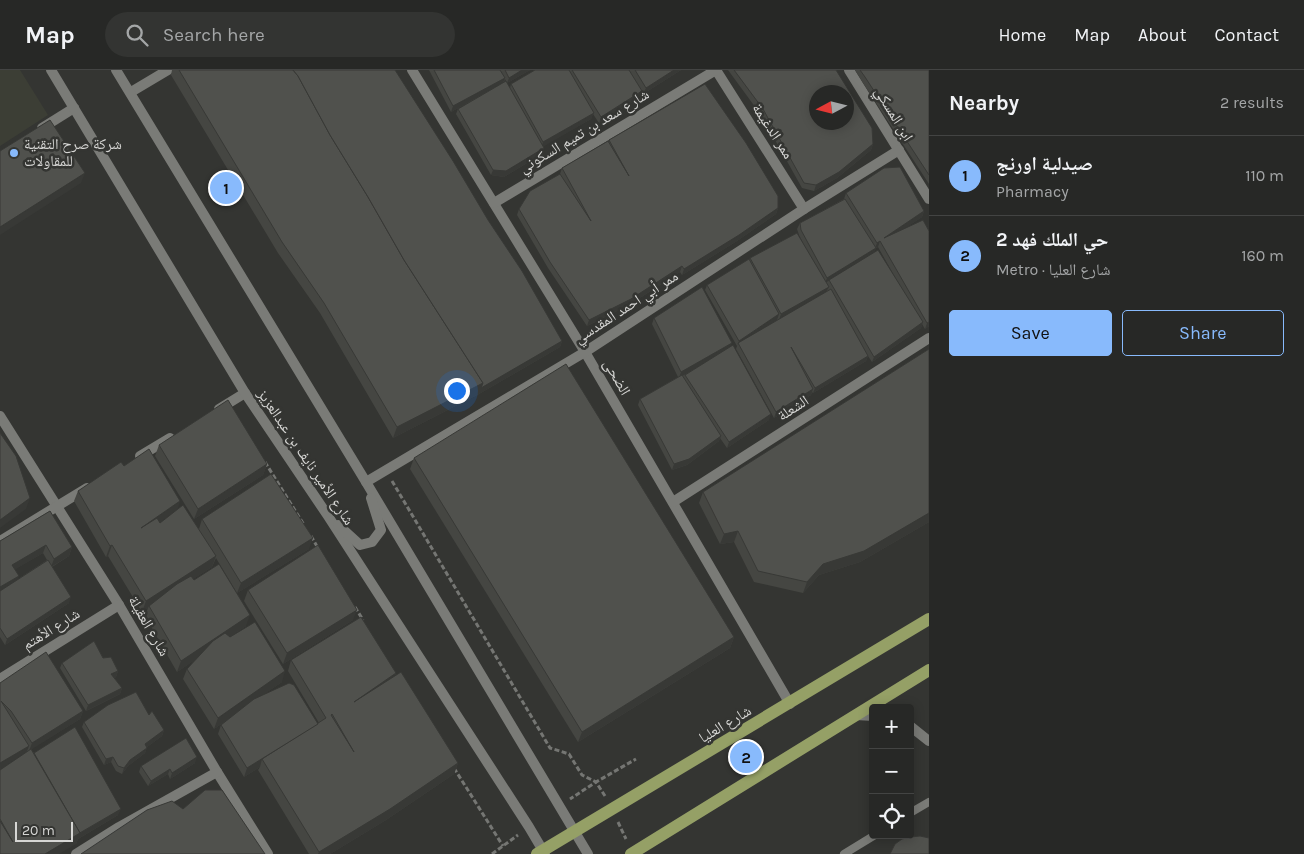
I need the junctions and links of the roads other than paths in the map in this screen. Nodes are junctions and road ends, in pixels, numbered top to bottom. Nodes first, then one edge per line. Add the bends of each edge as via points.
1 (51, 70) edge
2 (116, 70) edge
3 (168, 70) edge
4 (412, 70) edge
5 (716, 70) edge
6 (850, 70) edge
7 (130, 92) junction
8 (74, 108) junction
9 (33, 133) edge
10 (898, 150) junction
11 (929, 199) edge
12 (494, 203) junction
13 (804, 209) junction
14 (929, 338) edge
15 (585, 352) junction
16 (245, 393) junction
17 (211, 413) edge
18 (0, 418) edge
19 (177, 434) edge
20 (134, 460) edge
21 (100, 480) edge
22 (366, 482) junction
23 (673, 502) junction
24 (57, 506) junction
25 (328, 516) junction
26 (0, 541) edge
27 (119, 605) junction
28 (929, 619) edge
29 (929, 670) edge
30 (0, 679) edge
31 (790, 704) junction
32 (856, 715) junction
33 (869, 716) edge
34 (914, 729) edge
35 (929, 740) edge
36 (216, 772) junction
37 (929, 802) edge
38 (914, 811) edge
39 (576, 831) junction
40 (869, 839) edge
41 (541, 853) edge
42 (632, 853) edge
43 (76, 854) edge
44 (268, 854) edge
45 (588, 854) edge
46 (844, 854) edge

1 - 8 street, شارع الأمير نايف بن عبدالعزيز
2 - 7 street
3 - 7 street
4 - 12 street, الضحى
5 - 12 street, شارع سعد بن تميم السكوني
5 - 13 street, ممر الدغيمة
6 - 10 street, ابن المسكي
7 - 22 street
8 - 9 street
8 - 16 street, شارع الأمير نايف بن عبدالعزيز
10 - 11 street, ابن المسكي
10 - 13 street, ممر أبي احمد المقدسي
12 - 15 street, الضحى
13 - 15 street, ممر أبي احمد المقدسي
14 - 23 street, الشعلة
15 - 22 street, ممر أبي احمد المقدسي
15 - 23 street, الضحى
16 - 17 street
16 - 25 street, شارع الأمير نايف بن عبدالعزيز
18 - 24 street, شارع العقيلة
19 - 20 street
21 - 24 street
22 - 25 street via 380,530 372,542 360,545
22 - 39 street
23 - 31 street, الضحى
24 - 26 street
24 - 27 street, شارع العقيلة
25 - 41 street, شارع الأمير نايف بن عبدالعزيز via 530,827
27 - 30 street, شارع الأهتم
27 - 36 street, شارع العقيلة
28 - 31 main road, شارع العليا
29 - 32 main road
31 - 39 main road, شارع العليا
32 - 33 street
32 - 42 main road
34 - 35 street
36 - 43 street
36 - 44 street, شارع العقيلة
37 - 38 lane
39 - 41 main road, شارع العليا
39 - 45 street
40 - 46 lane

